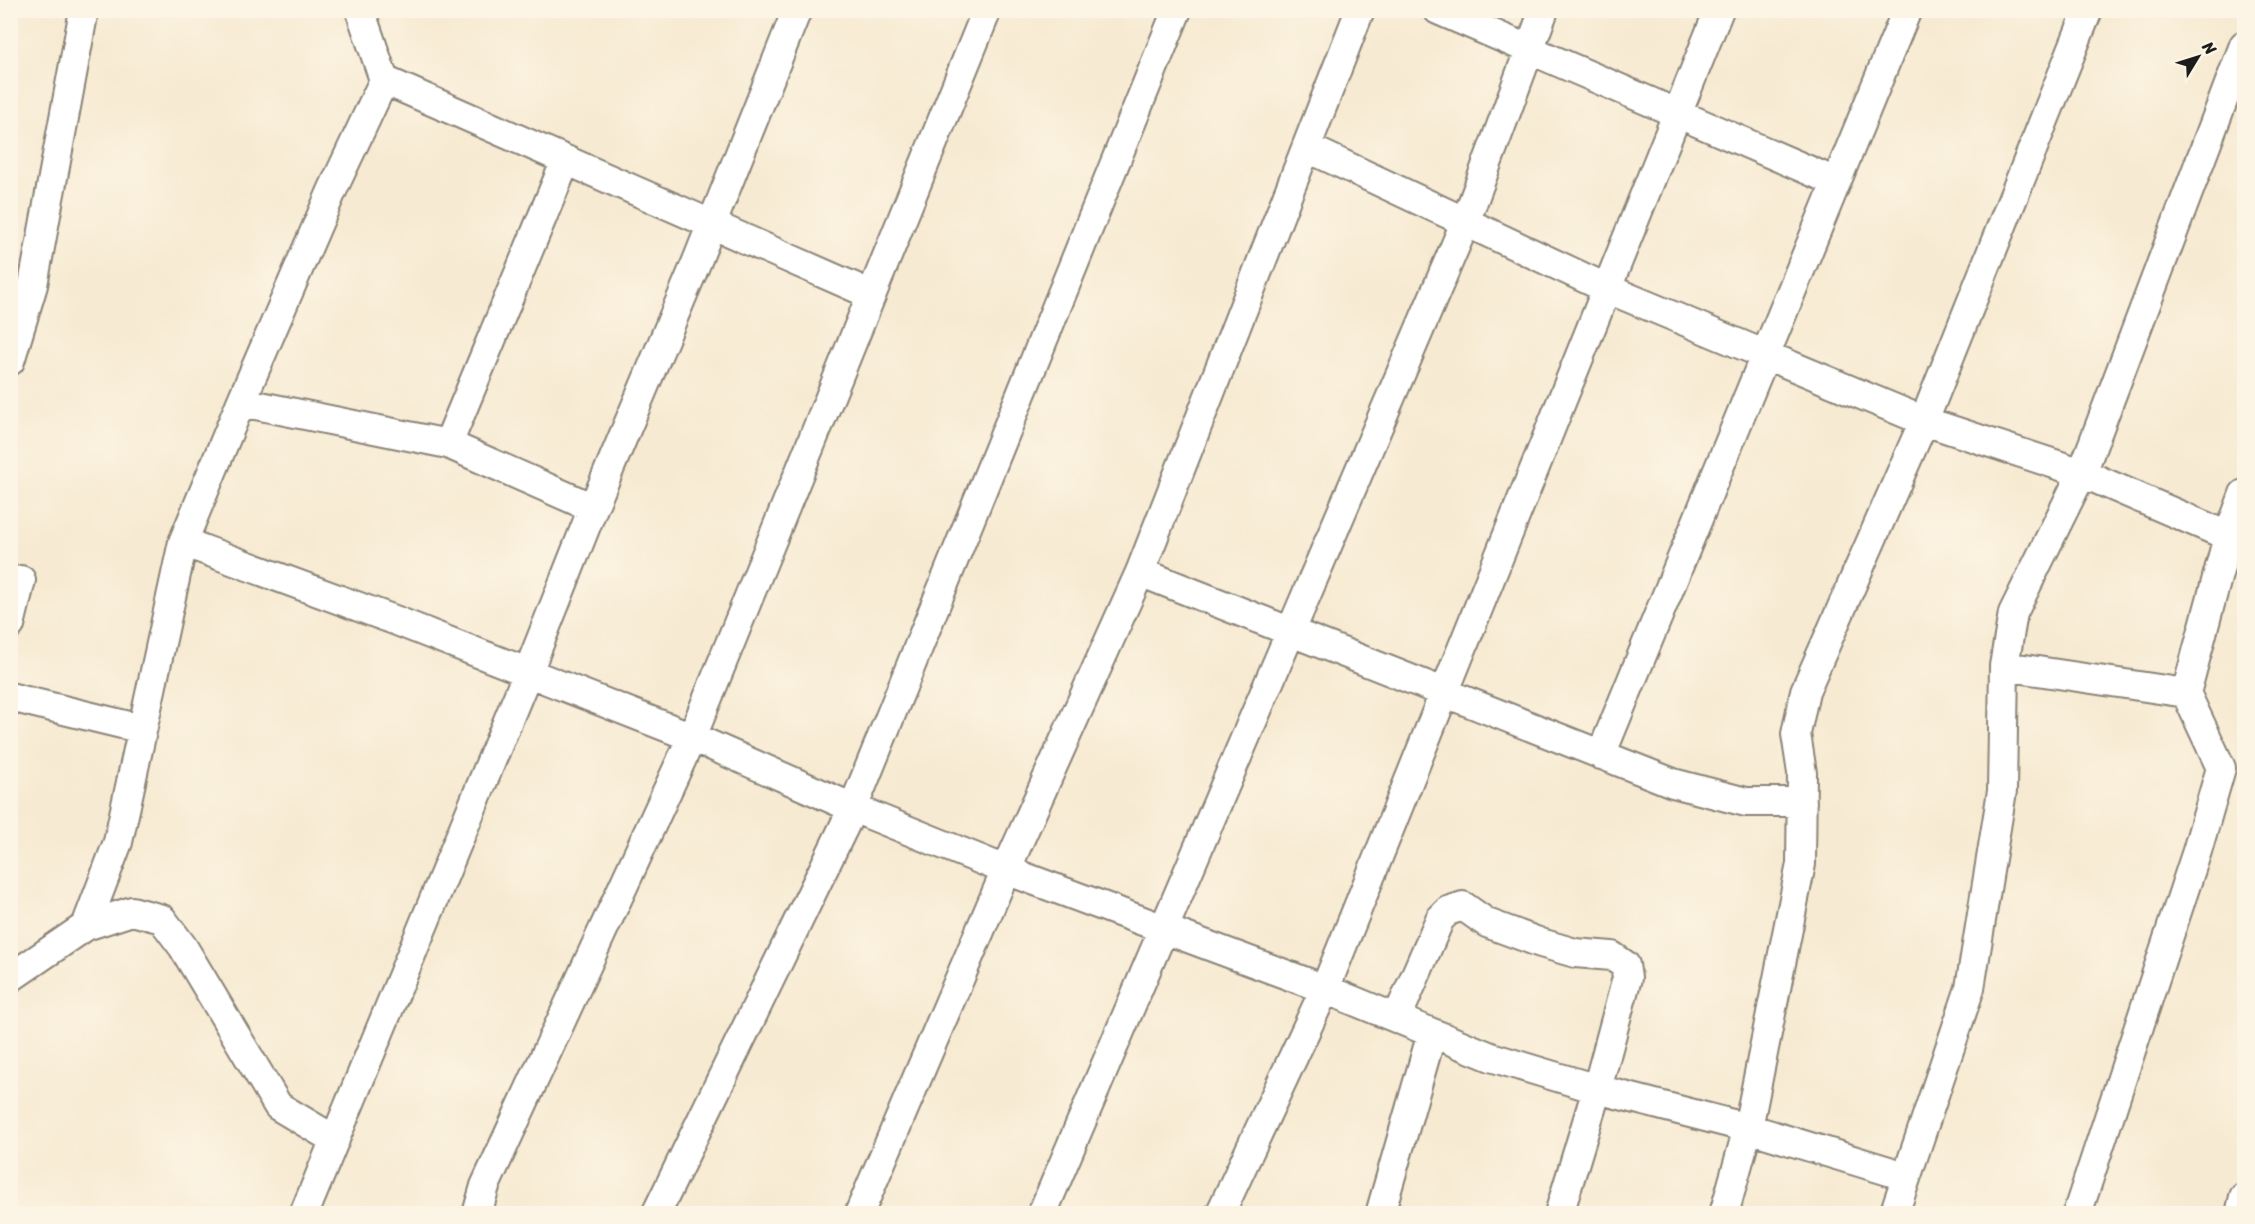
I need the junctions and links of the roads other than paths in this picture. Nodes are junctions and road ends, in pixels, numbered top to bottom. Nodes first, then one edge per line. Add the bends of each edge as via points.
1 (84, 10) edge
2 (360, 10) edge
3 (796, 10) edge
4 (987, 10) edge
5 (1178, 10) edge
6 (1360, 10) edge
7 (1438, 10) edge
8 (1544, 10) edge
9 (1719, 10) edge
10 (1908, 10) edge
11 (2088, 10) edge
12 (2244, 45) edge
13 (1529, 50) junction
14 (384, 80) junction
15 (1678, 114) junction
16 (1308, 148) junction
17 (566, 160) junction
18 (1836, 182) junction
19 (1465, 223) junction
20 (712, 225) junction
21 (22, 282) edge
22 (1608, 289) junction
23 (870, 294) junction
24 (1766, 355) junction
25 (11, 357) edge
26 (10, 362) edge
27 (241, 402) junction
28 (1924, 421) junction
29 (448, 444) junction
30 (2082, 473) junction
31 (2244, 494) edge
32 (593, 508) junction
33 (2236, 540) edge
34 (183, 542) junction
35 (1140, 572) junction
36 (21, 580) dead end
37 (10, 625) edge
38 (1291, 632) junction
39 (2004, 666) junction
40 (528, 672) junction
41 (1445, 693) junction
42 (2186, 693) junction
43 (10, 697) edge
44 (142, 729) junction
45 (692, 736) junction
46 (1601, 754) junction
47 (1802, 802) junction
48 (853, 808) junction
49 (1006, 870) junction
50 (86, 926) junction
51 (1164, 928) junction
52 (10, 978) edge
53 (1325, 989) junction
54 (1397, 1018) junction
55 (1432, 1033) junction
56 (1597, 1089) junction
57 (1748, 1128) junction
58 (335, 1140) junction
59 (1905, 1176) junction
60 (2244, 1197) edge
61 (304, 1214) edge
62 (477, 1214) edge
63 (656, 1214) edge
64 (859, 1214) edge
65 (1042, 1214) edge
66 (1220, 1214) edge
67 (1380, 1214) edge
68 (1559, 1214) edge
69 (1724, 1214) edge
70 (1894, 1214) edge
71 (2077, 1214) edge
72 (2240, 1214) edge

1 - 21 street
2 - 14 street
3 - 20 street
4 - 23 street
5 - 48 street
6 - 16 street
7 - 13 street
8 - 13 street
9 - 15 street
10 - 18 street
11 - 28 street
12 - 30 street
13 - 15 street
13 - 19 street
14 - 17 street
14 - 27 street
15 - 18 street
15 - 22 street
16 - 19 street
16 - 35 street
17 - 20 street
17 - 29 street
18 - 24 street
19 - 22 street
19 - 38 street
20 - 23 street
20 - 32 street
21 - 25 street
22 - 24 street
22 - 41 street
23 - 45 street
24 - 28 street
24 - 46 street
25 - 26 street
27 - 29 street
27 - 34 street
28 - 30 street
28 - 47 street via 1805,691 1796,734
29 - 32 street
30 - 33 street
30 - 39 street via 2013,613
31 - 33 street
32 - 40 street
33 - 42 street
34 - 40 street
34 - 44 street
35 - 38 street
35 - 49 street
36 - 37 street
38 - 41 street
38 - 51 street
39 - 42 street
39 - 59 street via 2002,791 1970,988
40 - 45 street
40 - 58 street
41 - 46 street
41 - 53 street
42 - 71 street via 2220,768 2197,851
43 - 44 street
44 - 50 street via 118,842
45 - 48 street
45 - 62 street via 484,1186
46 - 47 street via 1673,783 1746,802
47 - 57 street via 1801,864
48 - 49 street
48 - 63 street
49 - 51 street
49 - 64 street
50 - 52 street
50 - 58 street via 132,911 162,919 183,947 278,1106
51 - 53 street
51 - 65 street
53 - 54 street
53 - 66 street
54 - 55 street
54 - 56 street via 1440,919 1448,911 1463,906 1487,923 1541,943 1575,953 1612,956 1625,965 1627,978
55 - 56 street via 1491,1057
55 - 67 street
56 - 57 street
56 - 68 street
57 - 59 street
57 - 69 street
58 - 61 street
59 - 70 street
60 - 72 street

